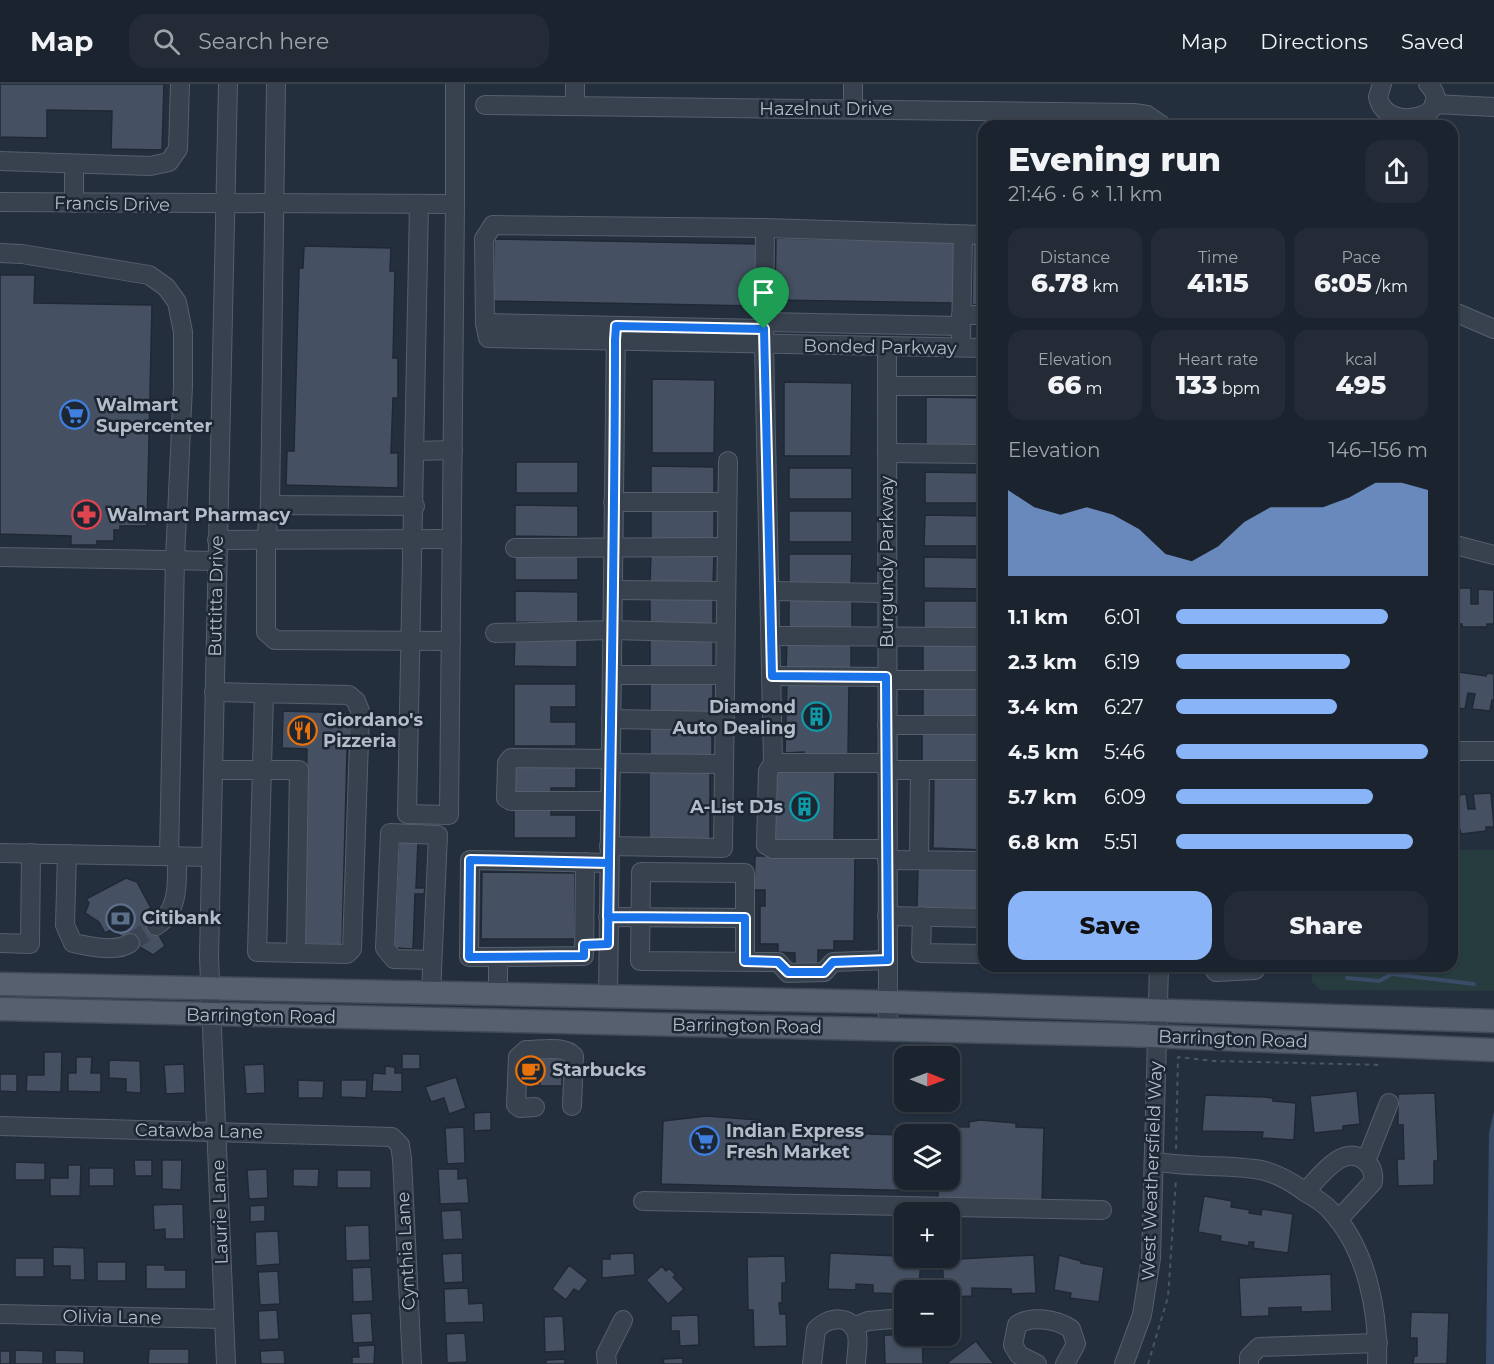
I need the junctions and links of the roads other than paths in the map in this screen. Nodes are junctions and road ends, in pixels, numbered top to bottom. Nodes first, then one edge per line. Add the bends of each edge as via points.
1 (180, 84) edge
2 (228, 84) edge
3 (276, 84) edge
4 (455, 84) edge
5 (575, 84) edge
6 (853, 84) edge
7 (1382, 84) edge
8 (1428, 84) edge
9 (1434, 104) junction
10 (485, 105) dead end
11 (575, 105) junction
12 (1494, 108) edge
13 (853, 109) junction
14 (1155, 120) edge
15 (0, 161) edge
16 (74, 164) junction
17 (0, 202) edge
18 (74, 203) junction
19 (419, 204) junction
20 (455, 204) junction
21 (223, 205) junction
22 (273, 205) junction
23 (765, 228) junction
24 (963, 235) junction
25 (978, 235) edge
26 (0, 254) edge
27 (1458, 314) edge
28 (978, 316) edge
29 (961, 320) junction
30 (1494, 329) edge
31 (764, 332) junction
32 (616, 333) junction
33 (887, 347) junction
34 (961, 348) junction
35 (978, 348) edge
36 (887, 386) junction
37 (978, 386) edge
38 (453, 450) junction
39 (416, 451) junction
40 (887, 453) junction
41 (978, 454) edge
42 (728, 461) dead end
43 (614, 502) junction
44 (728, 502) junction
45 (270, 505) junction
46 (414, 506) junction
47 (414, 538) junction
48 (452, 539) junction
49 (217, 540) junction
50 (266, 540) junction
51 (1458, 546) edge
52 (727, 547) junction
53 (514, 548) dead end
54 (613, 548) junction
55 (1494, 555) edge
56 (0, 557) edge
57 (175, 560) junction
58 (217, 561) junction
59 (613, 590) junction
60 (726, 591) junction
61 (770, 591) junction
62 (887, 593) junction
63 (612, 630) junction
64 (495, 633) dead end
65 (725, 633) junction
66 (772, 636) junction
67 (887, 636) junction
68 (978, 637) edge
69 (411, 641) junction
70 (451, 641) junction
71 (612, 675) junction
72 (725, 675) junction
73 (772, 676) junction
74 (887, 678) junction
75 (978, 680) edge
76 (214, 692) junction
77 (264, 693) junction
78 (611, 718) junction
79 (724, 721) junction
80 (887, 725) junction
81 (978, 725) edge
82 (1458, 751) edge
83 (1494, 751) edge
84 (610, 761) junction
85 (772, 763) junction
86 (723, 764) junction
87 (887, 766) junction
88 (213, 770) junction
89 (262, 770) junction
90 (920, 770) junction
91 (978, 770) edge
92 (610, 801) junction
93 (0, 853) edge
94 (31, 853) junction
95 (67, 854) junction
96 (887, 854) junction
97 (609, 855) junction
98 (173, 856) junction
99 (211, 857) junction
100 (919, 860) junction
101 (978, 861) edge
102 (585, 862) junction
103 (640, 916) junction
104 (887, 916) junction
105 (922, 916) junction
106 (608, 917) junction
107 (745, 918) junction
108 (978, 918) edge
109 (156, 926) tunnel mouth
110 (0, 943) edge
111 (130, 943) tunnel mouth
112 (608, 944) junction
113 (584, 945) junction
114 (296, 952) junction
115 (978, 954) edge
116 (498, 957) junction
117 (432, 960) junction
118 (888, 960) junction
119 (745, 961) junction
120 (1159, 972) edge
121 (0, 984) edge
122 (210, 988) junction
123 (431, 993) junction
124 (498, 994) junction
125 (608, 998) junction
126 (888, 1002) junction
127 (0, 1009) edge
128 (1159, 1011) junction
129 (210, 1014) junction
130 (1494, 1021) edge
131 (888, 1029) junction
132 (1158, 1036) junction
133 (1494, 1050) edge
134 (1389, 1103) dead end
135 (572, 1106) dead end
136 (535, 1107) dead end
137 (0, 1126) edge
138 (216, 1131) junction
139 (397, 1140) joint
140 (1154, 1161) junction
141 (1366, 1161) junction
142 (1305, 1192) junction
143 (643, 1201) dead end
144 (1102, 1210) dead end
145 (1338, 1220) junction
146 (0, 1314) edge
147 (224, 1319) junction
148 (894, 1319) edge
149 (622, 1320) dead end
150 (853, 1328) junction
151 (1378, 1343) junction
152 (1302, 1355) edge
153 (226, 1364) edge
154 (412, 1364) edge
155 (607, 1364) edge
156 (812, 1364) edge
157 (856, 1364) edge
158 (1037, 1364) edge
159 (1065, 1364) edge
160 (1124, 1364) edge
161 (1250, 1364) edge
162 (1377, 1364) edge

1 - 16 street via 178,149 169,162 150,166
2 - 21 street, Buttitta Drive
3 - 22 street
4 - 20 street
5 - 11 street
6 - 13 street
7 - 9 street via 1378,97 1388,113 1420,118
8 - 9 street via 1434,91
9 - 12 street
10 - 11 street, Hazelnut Drive
11 - 13 street, Hazelnut Drive
13 - 14 street, Hazelnut Drive via 1134,112
15 - 16 street
16 - 18 street
17 - 18 street, Francis Drive
18 - 21 street, Francis Drive
19 - 20 street, Francis Drive
19 - 22 street, Francis Drive
19 - 39 street
20 - 38 street
21 - 22 street, Francis Drive
21 - 49 street, Buttitta Drive
22 - 45 street
23 - 24 street
23 - 31 street
23 - 32 street, Bonded Parkway via 493,225 484,239 486,331
24 - 25 street
24 - 29 street
26 - 57 street via 149,275 166,287 177,302 183,332 183,386
27 - 30 street
28 - 29 street
29 - 31 street
29 - 34 street
31 - 32 street, Bonded Parkway
31 - 33 street, Bonded Parkway
31 - 61 street
32 - 43 street
33 - 34 street, Bonded Parkway
33 - 36 street, Burgundy Parkway
34 - 35 street, Bonded Parkway
36 - 37 street
36 - 40 street, Burgundy Parkway
38 - 39 street
38 - 48 street
39 - 46 street
40 - 41 street
40 - 62 street, Burgundy Parkway
42 - 44 street
43 - 44 street
43 - 54 street
44 - 52 street
45 - 46 street
45 - 50 street
46 - 47 street
47 - 48 street
47 - 50 street
47 - 69 street
48 - 70 street
49 - 50 street
49 - 58 street, Buttitta Drive
50 - 69 street via 269,637
51 - 55 street
52 - 54 street
52 - 60 street
53 - 54 street
54 - 59 street
56 - 57 street
57 - 58 street
57 - 98 street
58 - 76 street, Buttitta Drive
59 - 60 street
59 - 63 street
60 - 65 street
61 - 62 street
61 - 66 street
62 - 67 street, Burgundy Parkway
63 - 64 street
63 - 65 street
63 - 71 street
65 - 72 street
66 - 67 street
66 - 73 street
67 - 68 street
67 - 74 street, Burgundy Parkway
69 - 70 street
69 - 70 street via 407,814 449,815
71 - 72 street
71 - 78 street
72 - 79 street
73 - 74 street
73 - 85 street
74 - 75 street
74 - 80 street, Burgundy Parkway
76 - 77 street
76 - 88 street, Buttitta Drive
77 - 89 street
77 - 114 street via 349,695 360,711 352,949 347,954
78 - 79 street
78 - 84 street
79 - 86 street
80 - 81 street
80 - 87 street, Burgundy Parkway
82 - 83 street
84 - 86 street
84 - 92 street
84 - 92 street via 511,758 507,763 506,798
85 - 87 street
85 - 96 street via 768,771 766,845 773,849
86 - 97 street via 723,848
87 - 90 street
87 - 96 street, Burgundy Parkway
88 - 89 street
88 - 99 street, Buttitta Drive
89 - 114 street via 299,771
89 - 114 street via 257,952
90 - 91 street
90 - 100 street
92 - 97 street
93 - 94 street
94 - 95 street
94 - 110 street via 30,944
95 - 98 street
95 - 111 street via 65,925 73,943 95,947
96 - 100 street
96 - 104 street, Burgundy Parkway
97 - 102 street
97 - 106 street
98 - 99 street
98 - 109 street via 177,899
99 - 122 street, Buttitta Drive
100 - 101 street
102 - 113 street
102 - 116 street via 470,860 469,957
103 - 106 street
103 - 107 street
103 - 107 street via 641,872 746,873
103 - 119 street via 640,961
104 - 105 street
104 - 118 street, Burgundy Parkway
105 - 108 street
105 - 115 street via 921,953
106 - 112 street
107 - 119 street
112 - 113 street
112 - 125 street
113 - 116 street via 584,956
116 - 124 street
117 - 117 street via 438,835 390,832 385,948 394,959
117 - 123 street
118 - 119 street via 833,962 824,972 788,972 778,962
118 - 126 street, Burgundy Parkway
120 - 128 street, West Weathersfield Way
121 - 122 main road, Barrington Road
122 - 123 main road, Barrington Road
122 - 129 street, Laurie Lane
123 - 124 main road, Barrington Road
124 - 125 main road, Barrington Road
125 - 126 main road, Barrington Road
126 - 128 main road, Barrington Road
126 - 131 street, Burgundy Parkway
127 - 129 main road, Barrington Road
128 - 130 main road, Barrington Road
128 - 132 street, West Weathersfield Way
129 - 131 main road, Barrington Road
129 - 138 street, Laurie Lane
131 - 132 main road, Barrington Road
132 - 133 main road, Barrington Road
132 - 140 street, West Weathersfield Way
134 - 141 street
135 - 136 street via 574,1056 561,1050 526,1050 518,1057 516,1104 520,1108
137 - 138 street, Catawba Lane
138 - 139 street, Catawba Lane via 383,1135
138 - 147 street, Laurie Lane
139 - 154 street, Cynthia Lane via 402,1159
140 - 142 street via 1176,1166 1256,1169 1290,1181
140 - 160 street, West Weathersfield Way via 1147,1292
141 - 142 street via 1356,1156 1342,1157
141 - 145 street via 1371,1166 1373,1182
142 - 145 street via 1330,1209
143 - 144 street
145 - 151 street via 1355,1244 1371,1296
146 - 147 street, Olivia Lane
147 - 153 street, Laurie Lane
148 - 150 street via 868,1321
149 - 155 street via 606,1354
150 - 156 street via 838,1319 822,1323 813,1338
150 - 157 street via 857,1335
151 - 152 street
151 - 162 street
152 - 161 street via 1259,1347 1249,1357
158 - 159 street via 1019,1355 1013,1345 1017,1325 1029,1319 1059,1323 1071,1329 1076,1344

